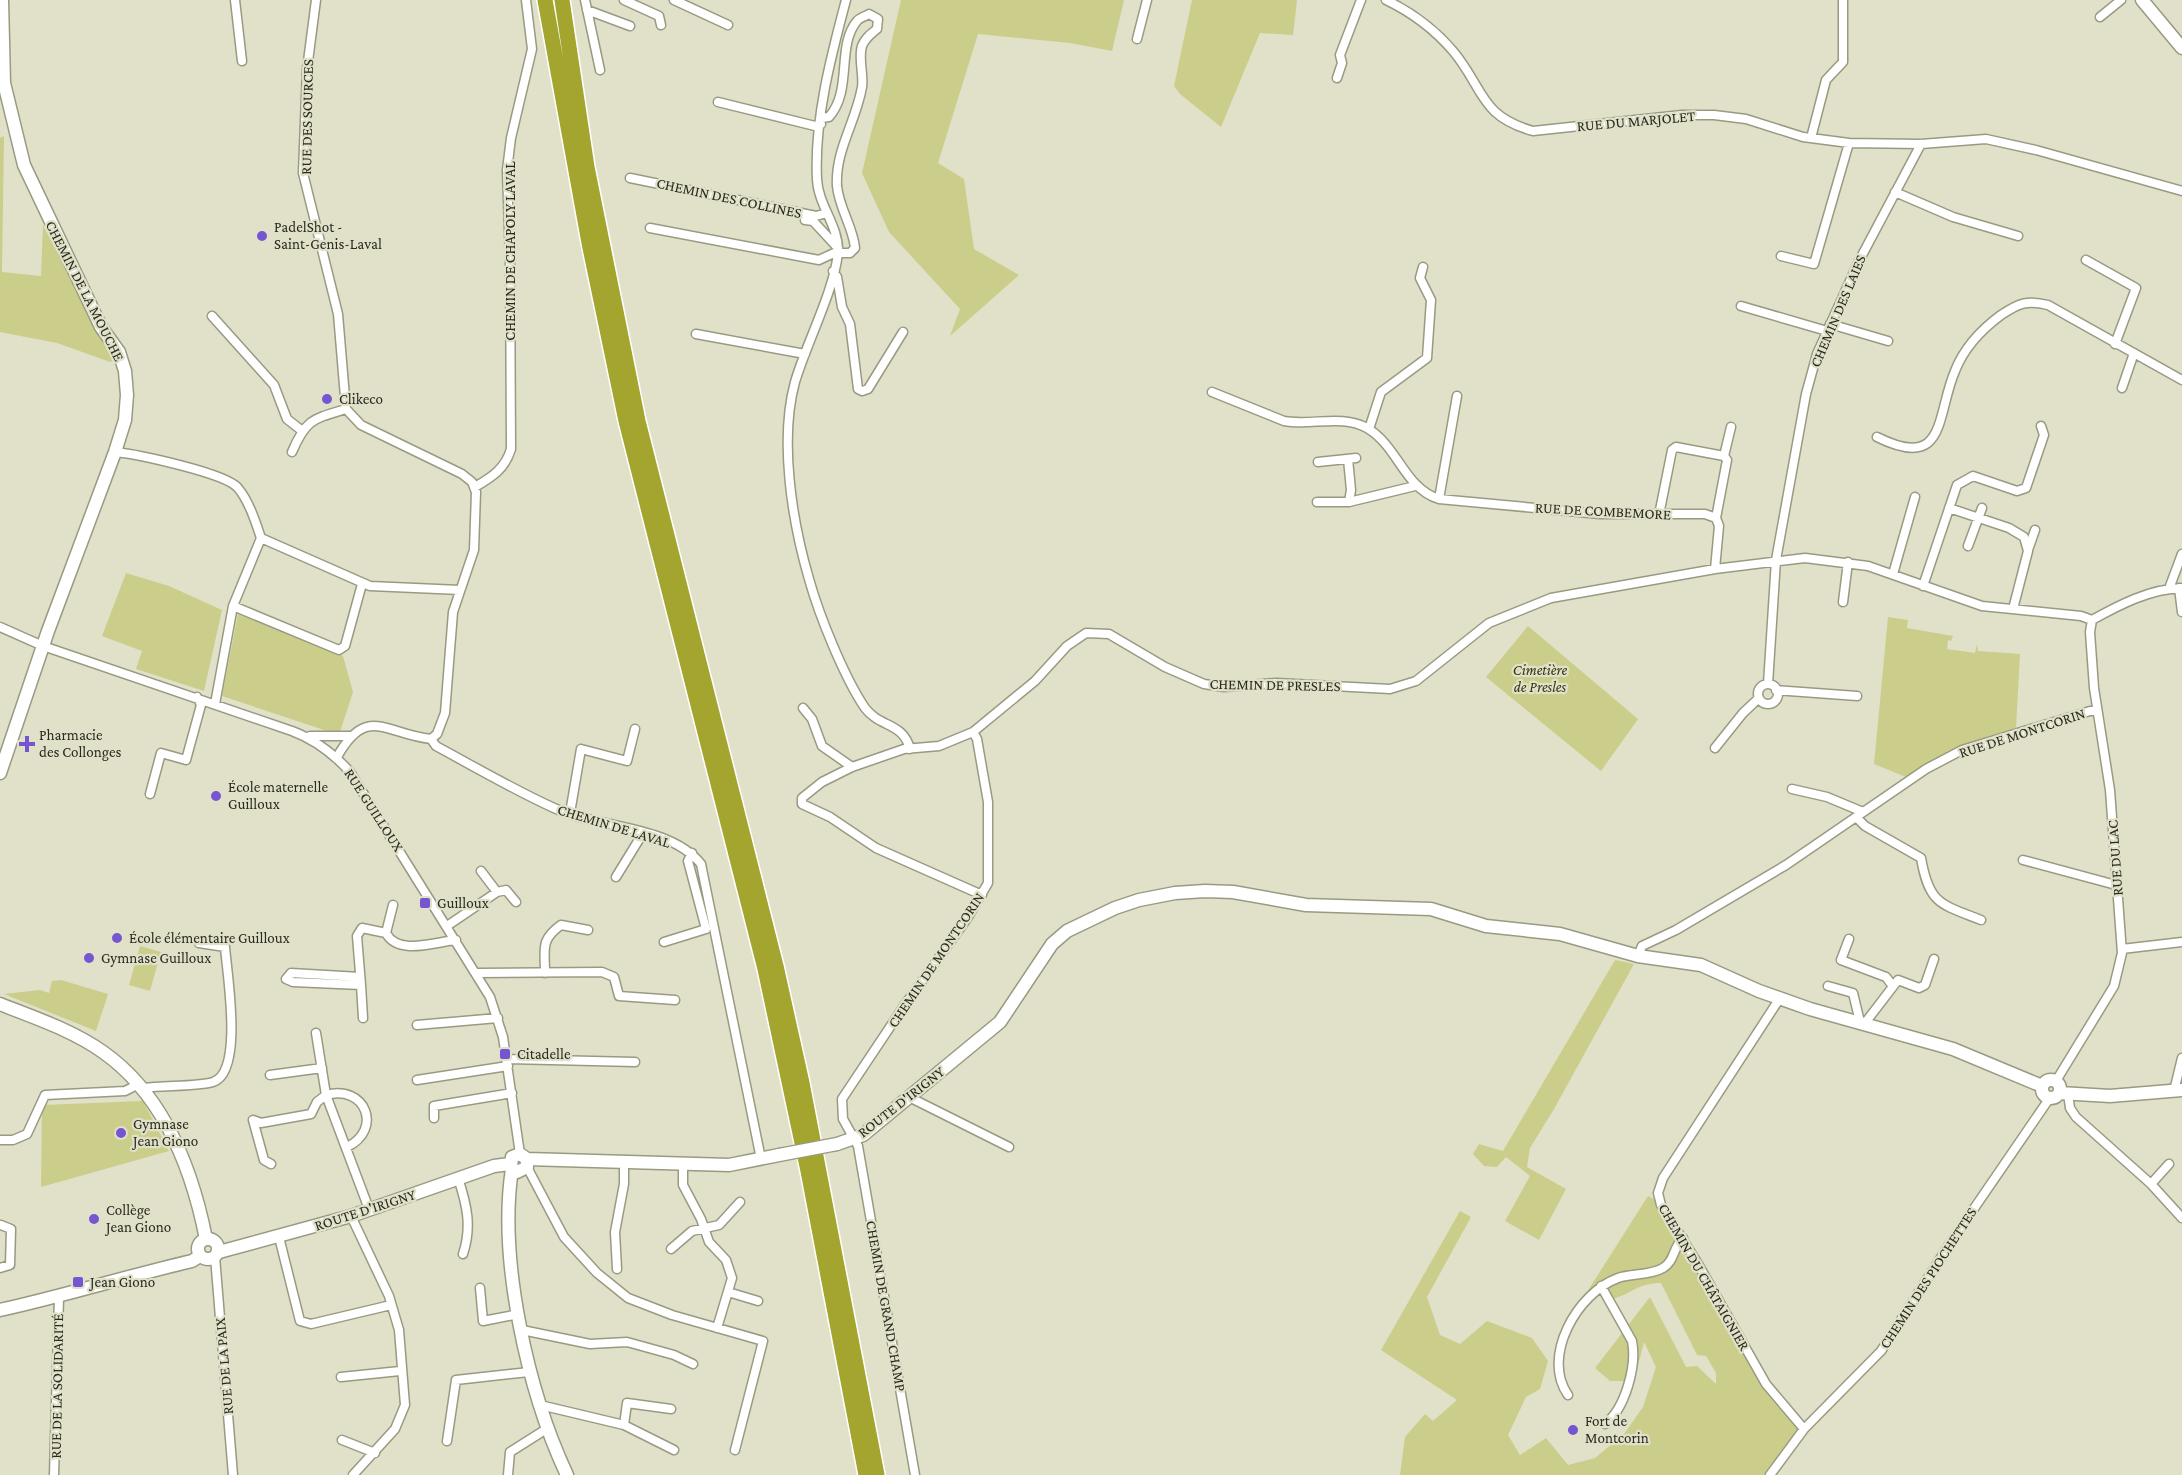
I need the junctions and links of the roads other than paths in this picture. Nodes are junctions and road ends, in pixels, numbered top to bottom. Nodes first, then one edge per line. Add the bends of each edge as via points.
1 (2, 0) edge
2 (235, 0) edge
3 (316, 0) edge
4 (526, 0) edge
5 (545, 0) edge
6 (562, 0) edge
7 (585, 0) edge
8 (624, 0) edge
9 (674, 0) edge
10 (846, 0) edge
11 (1147, 0) edge
12 (1361, 0) edge
13 (1386, 0) edge
14 (1844, 0) edge
15 (2121, 0) edge
16 (2142, 0) edge
17 (587, 10) junction
18 (2100, 17) dead end
19 (661, 25) dead end
20 (728, 25) dead end
21 (630, 26) dead end
22 (1137, 39) dead end
23 (2182, 48) edge
24 (242, 61) dead end
25 (600, 70) dead end
26 (1337, 78) dead end
27 (718, 102) dead end
28 (821, 121) junction
29 (1811, 138) junction
30 (1849, 143) junction
31 (1921, 144) junction
32 (630, 178) dead end
33 (666, 191) dead end
34 (2182, 191) edge
35 (1895, 192) junction
36 (827, 213) junction
37 (650, 228) dead end
38 (2018, 236) dead end
39 (838, 250) junction
40 (1781, 256) dead end
41 (2086, 261) dead end
42 (1423, 267) dead end
43 (833, 272) junction
44 (1741, 306) dead end
45 (212, 316) dead end
46 (1828, 327) junction
47 (903, 332) dead end
48 (696, 334) dead end
49 (1888, 341) dead end
50 (2115, 344) junction
51 (2134, 353) junction
52 (805, 354) junction
53 (2182, 380) edge
54 (2122, 388) dead end
55 (1212, 392) dead end
56 (1457, 396) dead end
57 (346, 409) junction
58 (2041, 426) dead end
59 (1731, 427) dead end
60 (1369, 429) junction
61 (301, 430) junction
62 (1877, 437) dead end
63 (115, 452) junction
64 (292, 452) dead end
65 (1724, 456) junction
66 (1318, 462) dead end
67 (1415, 486) junction
68 (475, 487) junction
69 (1915, 497) dead end
70 (1439, 499) junction
71 (1317, 502) dead end
72 (1349, 502) junction
73 (1949, 508) junction
74 (1982, 508) dead end
75 (1659, 515) junction
76 (1716, 518) junction
77 (1978, 518) junction
78 (2035, 530) dead end
79 (261, 538) junction
80 (1968, 546) dead end
81 (2028, 551) junction
82 (2182, 554) edge
83 (1776, 560) junction
84 (1848, 562) junction
85 (1715, 569) junction
86 (1893, 574) junction
87 (362, 584) junction
88 (1923, 586) junction
89 (2177, 587) edge
90 (460, 590) junction
91 (1843, 602) dead end
92 (233, 606) junction
93 (2013, 609) junction
94 (2182, 612) edge
95 (2092, 620) junction
96 (0, 627) edge
97 (43, 646) junction
98 (1768, 684) junction
99 (1776, 690) junction
100 (1857, 696) dead end
101 (197, 697) junction
102 (1759, 698) junction
103 (215, 704) junction
104 (802, 708) dead end
105 (2097, 711) junction
106 (635, 729) dead end
107 (973, 732) junction
108 (303, 735) junction
109 (351, 736) junction
110 (431, 739) junction
111 (1715, 748) dead end
112 (910, 749) junction
113 (337, 757) junction
114 (852, 767) junction
115 (0, 774) edge
116 (1792, 789) dead end
117 (150, 794) dead end
118 (570, 813) junction
119 (1860, 814) junction
120 (643, 833) junction
121 (692, 853) junction
122 (2023, 860) dead end
123 (481, 871) dead end
124 (616, 877) dead end
125 (2116, 885) junction
126 (497, 892) junction
127 (982, 895) junction
128 (516, 902) dead end
129 (393, 905) dead end
130 (1981, 920) dead end
131 (447, 926) junction
132 (588, 930) dead end
133 (386, 933) junction
134 (1849, 939) dead end
135 (456, 940) junction
136 (664, 942) dead end
137 (2182, 942) edge
138 (199, 943) dead end
139 (2122, 948) junction
140 (1638, 956) junction
141 (1934, 959) dead end
142 (477, 973) junction
143 (545, 973) junction
144 (360, 981) junction
145 (1892, 985) junction
146 (1828, 986) dead end
147 (1780, 998) junction
148 (675, 1000) dead end
149 (0, 1004) edge
150 (363, 1018) dead end
151 (498, 1018) junction
152 (1862, 1022) junction
153 (417, 1025) dead end
154 (316, 1033) dead end
155 (2182, 1058) edge
156 (634, 1062) dead end
157 (508, 1063) junction
158 (322, 1068) junction
159 (270, 1074) dead end
160 (417, 1080) dead end
161 (141, 1086) junction
162 (2178, 1091) edge
163 (2058, 1092) junction
164 (512, 1094) junction
165 (326, 1095) junction
166 (909, 1097) junction
167 (434, 1118) dead end
168 (0, 1140) edge
169 (852, 1140) junction
170 (347, 1147) junction
171 (1010, 1147) dead end
172 (761, 1159) junction
173 (525, 1160) junction
174 (624, 1162) junction
175 (271, 1164) dead end
176 (683, 1164) junction
177 (2169, 1164) dead end
178 (511, 1167) junction
179 (458, 1178) junction
180 (2151, 1184) junction
181 (740, 1202) dead end
182 (369, 1209) junction
183 (351, 1216) junction
184 (2182, 1218) edge
185 (1, 1225) edge
186 (704, 1228) junction
187 (279, 1237) junction
188 (1683, 1238) junction
189 (207, 1239) junction
190 (671, 1249) dead end
191 (217, 1254) junction
192 (463, 1254) dead end
193 (200, 1256) junction
194 (0, 1268) edge
195 (617, 1269) dead end
196 (1601, 1286) junction
197 (480, 1288) dead end
198 (728, 1292) junction
199 (59, 1297) junction
200 (758, 1301) dead end
201 (391, 1305) junction
202 (0, 1310) edge
203 (519, 1314) junction
204 (717, 1328) junction
205 (522, 1330) junction
206 (693, 1364) dead end
207 (400, 1371) junction
208 (529, 1372) junction
209 (341, 1377) dead end
210 (1568, 1395) dead end
211 (540, 1404) junction
212 (671, 1409) dead end
213 (1605, 1424) dead end
214 (624, 1425) junction
215 (548, 1428) junction
216 (1804, 1429) junction
217 (342, 1440) dead end
218 (447, 1441) dead end
219 (735, 1449) dead end
220 (674, 1450) dead end
221 (375, 1453) junction
222 (54, 1475) edge
223 (233, 1475) edge
224 (353, 1475) edge
225 (508, 1475) edge
226 (567, 1475) edge
227 (866, 1475) edge
228 (877, 1475) edge
229 (915, 1475) edge
230 (1770, 1475) edge

1 - 63 street, CHEMIN DE LA MOUCHE via 4,83 24,165 101,327 119,352 125,372 127,407
2 - 24 street
3 - 57 street, RUE DES SOURCES via 307,69 303,173 338,314
4 - 68 street, CHEMIN DE CHAPOLY LAVAL via 532,49 507,170 511,449 507,464
5 - 227 highway via 626,421 765,969
6 - 228 highway via 586,167 635,410 802,1083
7 - 17 street
8 - 19 street via 659,16
9 - 20 street
10 - 28 street
11 - 22 street
12 - 26 street via 1340,55 1342,63
13 - 29 street, RUE DU MARJOLET via 1438,36 1455,54 1483,100 1512,126 1533,131 1714,115 1746,119
14 - 29 street via 1843,62 1826,80
15 - 18 street
16 - 23 street
17 - 21 street
17 - 25 street
27 - 28 street via 814,126
28 - 36 street via 817,179
28 - 39 street via 838,107 849,41 857,21 869,14 878,19 877,29 864,40 861,49 862,88 839,154 837,174 841,209 855,248 850,253
29 - 30 street, RUE DU MARJOLET
30 - 31 street, RUE DU MARJOLET
30 - 40 street via 1814,264
31 - 34 street, RUE DU MARJOLET via 1986,139
31 - 35 street, CHEMIN DES LAIES
32 - 36 street, CHEMIN DES COLLINES via 816,216
33 - 39 street, CHEMIN DES COLLINES via 813,222
35 - 38 street via 1953,217
35 - 46 street, CHEMIN DES LAIES
36 - 39 street
37 - 39 street via 819,260
39 - 43 street
41 - 50 street via 2136,288
42 - 60 street via 1420,278 1431,300 1427,358 1381,392
43 - 47 street via 850,324 858,389 868,389
43 - 52 street
44 - 46 street
45 - 61 street via 274,385 287,419
46 - 49 street
46 - 83 street, CHEMIN DES LAIES via 1806,394
48 - 52 street
50 - 51 street
50 - 62 street via 2048,305 2031,301 2010,309 1985,327 1954,371 1941,426 1928,444 1913,449
51 - 53 street
51 - 54 street
52 - 112 street via 791,400 789,451 796,523 809,582 837,653 866,709 907,737
55 - 60 street via 1284,422 1343,421
56 - 70 street
57 - 61 street via 311,420
57 - 68 street via 361,425 462,474
58 - 73 street via 2044,435 2026,488 2016,492 1973,476 1957,485
59 - 65 street
60 - 67 street, RUE DE COMBEMORE
61 - 64 street
63 - 79 street via 229,481 239,489
63 - 97 street, CHEMIN DE LA MOUCHE
65 - 75 street via 1677,447 1672,450
65 - 76 street via 1727,460
66 - 72 street via 1352,458
67 - 70 street, RUE DE COMBEMORE
67 - 72 street
68 - 90 street via 474,550
69 - 86 street
70 - 75 street, RUE DE COMBEMORE via 1600,514
71 - 72 street
73 - 77 street
73 - 88 street
74 - 77 street
75 - 76 street, RUE DE COMBEMORE via 1705,514
76 - 85 street via 1719,526
77 - 80 street
77 - 81 street via 2018,532
78 - 81 street
79 - 87 street
79 - 92 street
81 - 93 street
82 - 89 street
83 - 84 street, CHEMIN DE PRESLES
83 - 85 street, CHEMIN DE PRESLES
83 - 98 street, CHEMIN DES LAIES
84 - 86 street, CHEMIN DE PRESLES
84 - 91 street
85 - 107 street, CHEMIN DE PRESLES via 1551,598 1510,613 1472,635 1416,681 1390,689 1204,684 1165,667 1109,634 1086,633
86 - 88 street, CHEMIN DE PRESLES
87 - 90 street
87 - 92 street via 345,646 339,650
88 - 93 street, CHEMIN DE PRESLES via 1982,606
89 - 94 street
89 - 95 street via 2115,607
90 - 110 street via 452,618 447,704 437,734
92 - 103 street
93 - 95 street, CHEMIN DE PRESLES
95 - 105 street, RUE DU LAC
96 - 97 street, RUE GUILLOUX
97 - 101 street, RUE GUILLOUX
97 - 115 street, CHEMIN DE LA MOUCHE
98 - 99 street
98 - 102 street via 1759,689
99 - 100 street
99 - 102 street via 1772,703 1763,703
101 - 103 street, RUE GUILLOUX
101 - 117 street via 201,705 186,760 161,753
102 - 111 street
103 - 108 street, RUE GUILLOUX
104 - 114 street via 812,719 822,746
105 - 119 street, RUE DE MONTCORIN via 1962,750 1926,769
105 - 125 street, RUE DU LAC via 2110,790
106 - 118 street via 627,761 581,749
107 - 112 street, CHEMIN DE PRESLES via 939,746
107 - 127 street, CHEMIN DE MONTCORIN via 978,739 988,802 988,883
108 - 109 street, CHEMIN DE LAVAL
108 - 113 street, RUE GUILLOUX
109 - 110 street, CHEMIN DE LAVAL via 362,727 373,726
109 - 113 street
110 - 118 street, CHEMIN DE LAVAL via 436,746
112 - 114 street, CHEMIN DE PRESLES
113 - 131 street, RUE GUILLOUX
114 - 127 street, CHEMIN DE PRESLES via 805,794 802,804 876,848
116 - 119 street via 1827,797
118 - 120 street, CHEMIN DE LAVAL
119 - 130 street via 1865,826 1921,858 1929,892 1943,905
119 - 140 street, RUE DE MONTCORIN via 1786,865 1642,946
120 - 121 street, CHEMIN DE LAVAL
120 - 124 street
121 - 136 street via 688,861 706,929
121 - 172 street via 701,864
122 - 125 street
123 - 126 street
125 - 139 street, RUE DU LAC
126 - 128 street via 506,890
126 - 131 street
127 - 169 street, CHEMIN DE MONTCORIN via 842,1099 843,1119
129 - 133 street
131 - 135 street, RUE GUILLOUX
132 - 143 street via 561,925 548,934
133 - 135 street via 391,941 402,946
133 - 144 street via 358,930
134 - 145 street via 1841,960 1886,977
135 - 142 street, RUE GUILLOUX
137 - 139 street
138 - 161 street via 225,947 232,1044 229,1063 213,1082
139 - 163 street, RUE DU LAC via 2114,986
140 - 147 street, ROUTE D'IRIGNY via 1701,965
140 - 166 street, ROUTE D'IRIGNY via 1560,934 1486,926 1431,909 1305,905 1233,892 1175,893 1115,908 1067,931 1052,944 1000,1022
141 - 145 street via 1924,985 1919,988 1898,980
142 - 143 street
142 - 151 street, RUE GUILLOUX
143 - 148 street via 602,972 614,977 619,996
144 - 144 street via 293,982 285,979 291,973
144 - 150 street
145 - 152 street
146 - 152 street via 1853,993
147 - 152 street, ROUTE D'IRIGNY
147 - 188 street, CHEMIN DU CHÂTAIGNIER via 1663,1178 1658,1193 1661,1205
149 - 161 street via 85,1041
151 - 153 street
151 - 157 street, RUE GUILLOUX
152 - 163 street, ROUTE D'IRIGNY via 1953,1048 2042,1086 2042,1092
154 - 158 street
155 - 162 street
156 - 157 street
157 - 160 street
157 - 164 street, RUE GUILLOUX
158 - 159 street
158 - 165 street
161 - 168 street via 124,1091 45,1095 27,1134
161 - 189 street via 168,1128 190,1178
162 - 163 street via 2110,1096
163 - 180 street via 2076,1117
163 - 216 street, CHEMIN DES PIOCHETTES via 1949,1245 1881,1351
164 - 167 street via 434,1106
164 - 173 street, RUE GUILLOUX
165 - 170 street
165 - 170 street via 347,1093 365,1110 364,1132
165 - 175 street via 311,1114 261,1123 253,1120 264,1160
166 - 169 street, ROUTE D'IRIGNY
166 - 171 street
169 - 172 street, ROUTE D'IRIGNY, bridge
169 - 229 street, CHEMIN DE GRAND CHAMP via 858,1146
170 - 182 street
172 - 176 street, ROUTE D'IRIGNY via 729,1165
173 - 174 street, ROUTE D'IRIGNY
173 - 178 street, ROUTE D'IRIGNY via 520,1172
173 - 204 street via 564,1237 597,1273 628,1298
174 - 176 street, ROUTE D'IRIGNY
174 - 195 street via 615,1232
176 - 186 street via 683,1185
177 - 180 street
178 - 179 street, ROUTE D'IRIGNY via 494,1166
178 - 203 street via 508,1224
179 - 182 street, ROUTE D'IRIGNY
179 - 192 street via 468,1210
180 - 184 street
181 - 186 street via 719,1225
182 - 183 street, ROUTE D'IRIGNY
183 - 187 street, ROUTE D'IRIGNY
183 - 201 street
185 - 194 street via 11,1229 10,1265
186 - 190 street via 692,1231
186 - 198 street via 709,1242 726,1260 732,1278
187 - 191 street, ROUTE D'IRIGNY
187 - 201 street via 300,1322 311,1324
188 - 196 street via 1662,1269
188 - 216 street, CHEMIN DU CHÂTAIGNIER via 1766,1384
189 - 191 street via 216,1242
189 - 193 street via 199,1245
191 - 193 street via 208,1260
191 - 223 street, RUE DE LA PAIX
193 - 199 street
196 - 210 street via 1564,1336 1557,1372
196 - 213 street via 1634,1351 1621,1404
197 - 203 street via 483,1321
198 - 200 street
198 - 204 street
199 - 202 street
199 - 222 street, RUE DE LA SOLIDARITÉ
201 - 207 street via 399,1330
203 - 205 street
204 - 219 street via 763,1341
205 - 206 street via 590,1344 627,1342
205 - 208 street
207 - 209 street
207 - 221 street via 405,1405 395,1429
208 - 211 street
208 - 218 street via 456,1380
211 - 214 street
211 - 215 street
212 - 214 street via 627,1403
214 - 220 street
215 - 225 street via 510,1452
215 - 226 street
216 - 230 street, CHEMIN DES PIOCHETTES
217 - 221 street
221 - 224 street

